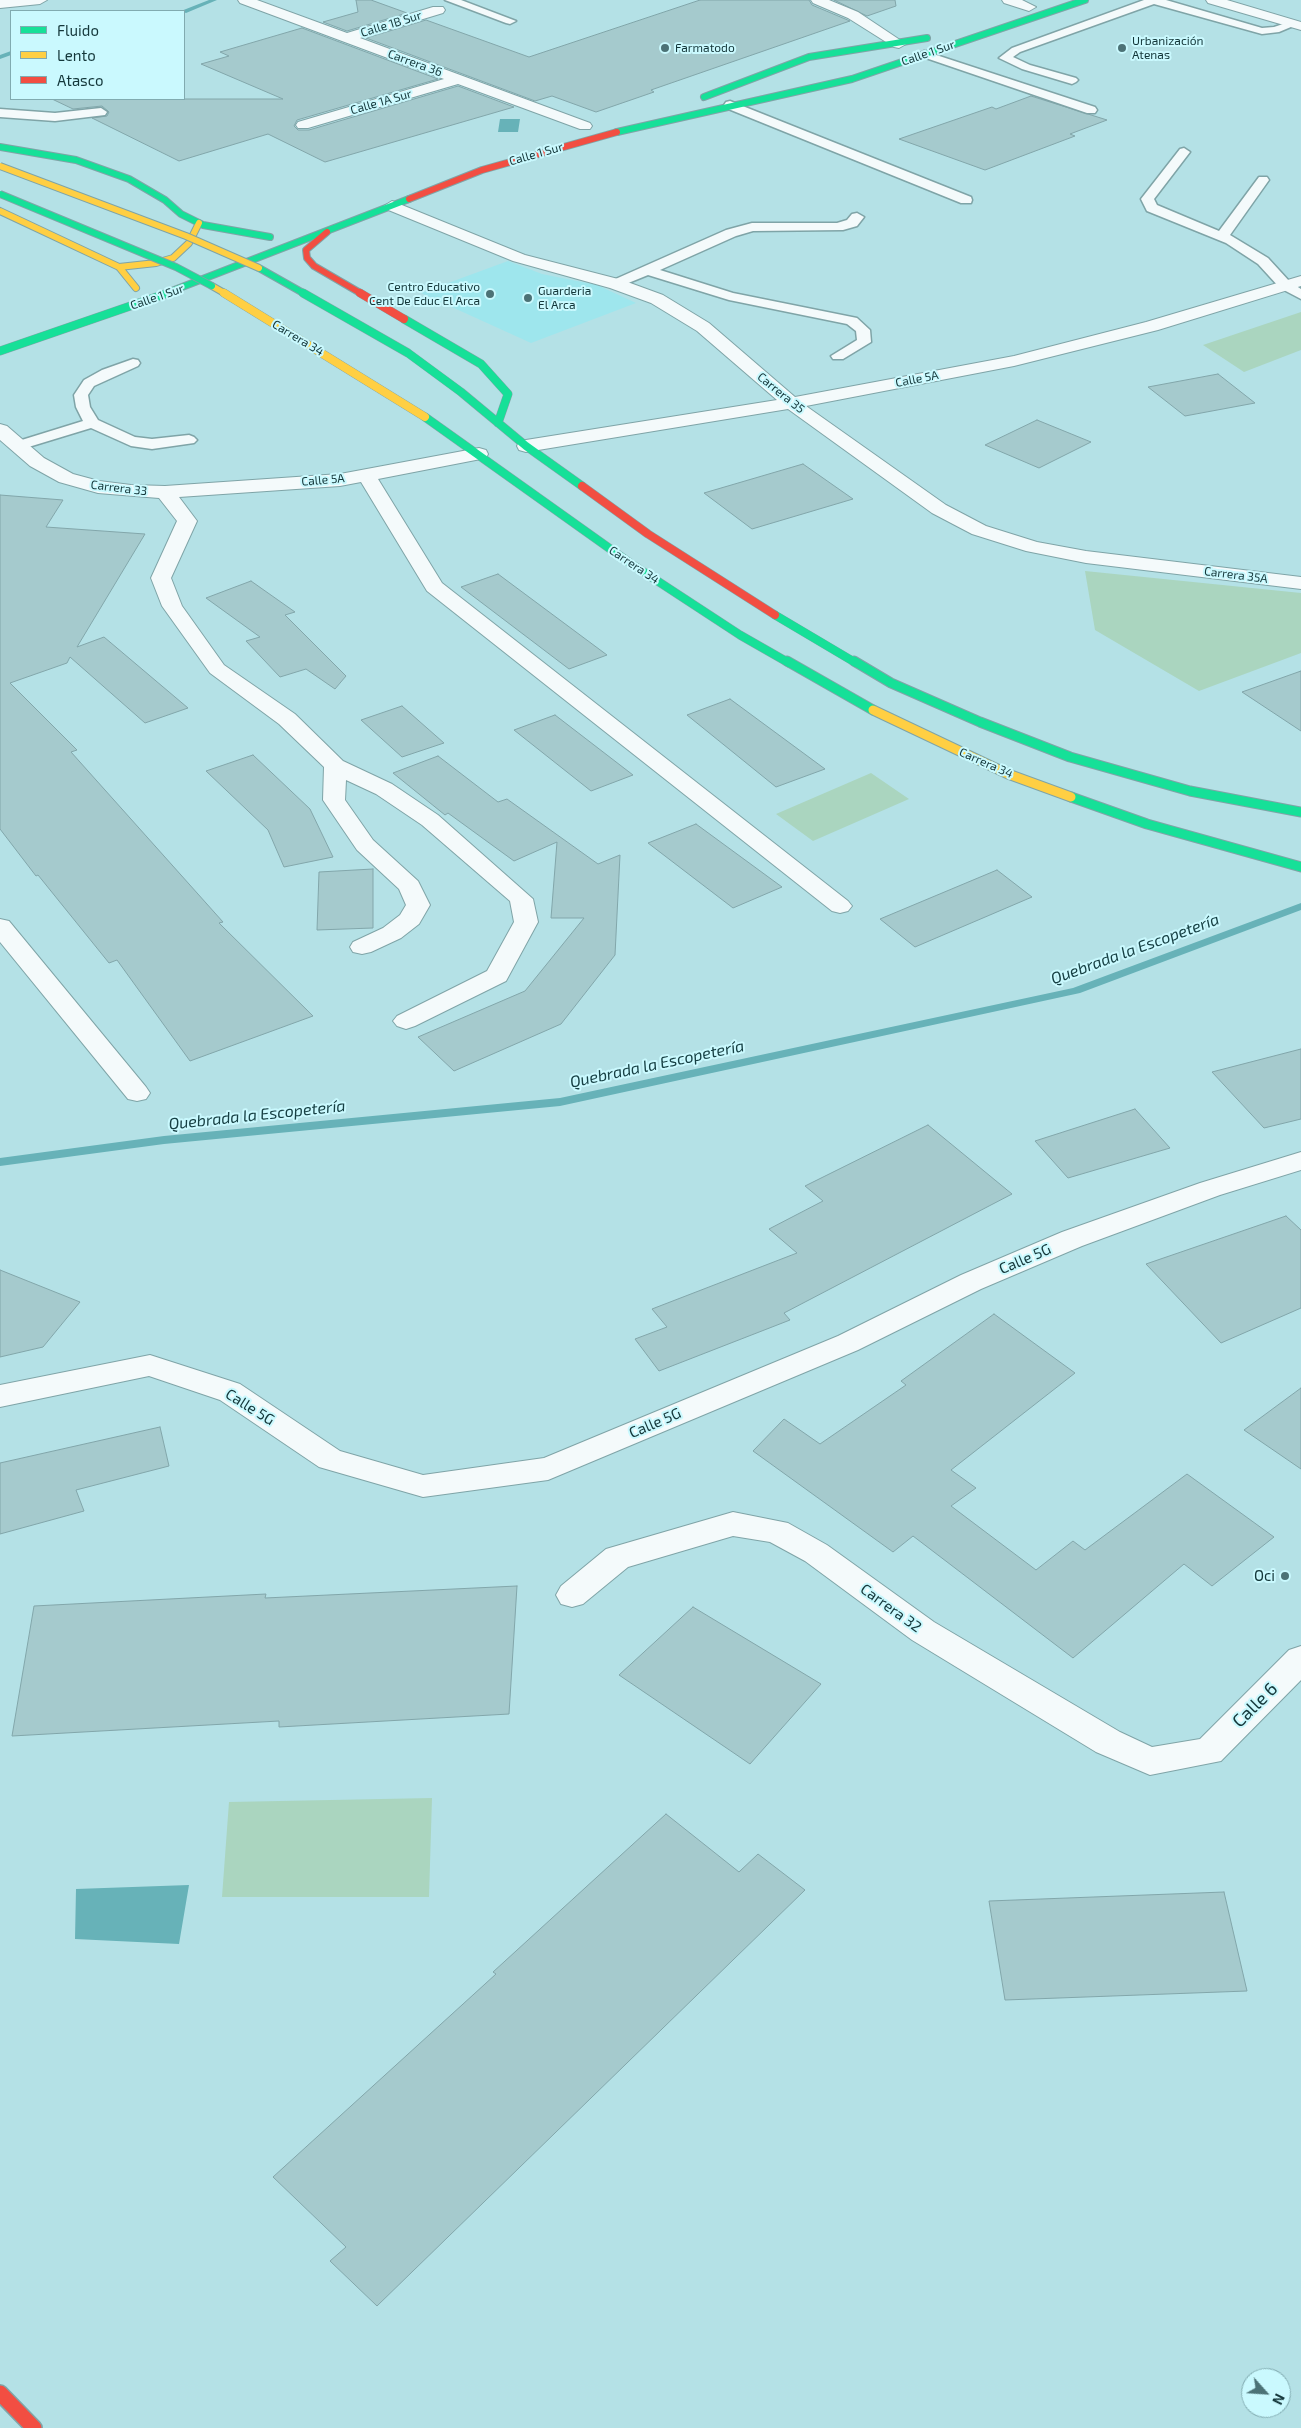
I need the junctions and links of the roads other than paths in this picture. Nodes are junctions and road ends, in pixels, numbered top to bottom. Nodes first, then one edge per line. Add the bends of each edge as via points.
1 (40, 0) edge
2 (245, 0) edge
3 (818, 0) edge
4 (1009, 0) edge
5 (1049, 0) edge
6 (1085, 0) edge
7 (1213, 0) edge
8 (455, 2) edge
9 (0, 4) edge
10 (1029, 6) junction
11 (438, 10) joint
12 (510, 21) dead end
13 (983, 22) dead end
14 (1296, 25) edge
15 (938, 35) dead end
16 (345, 38) junction
17 (899, 44) junction
18 (924, 54) junction
19 (809, 57) junction
20 (460, 79) junction
21 (852, 79) junction
22 (1072, 80) dead end
23 (697, 98) dead end
24 (730, 106) junction
25 (1091, 110) dead end
26 (101, 112) dead end
27 (0, 113) edge
28 (303, 125) dead end
29 (590, 125) joint
30 (566, 131) dead end
31 (0, 148) edge
32 (1184, 152) dead end
33 (0, 166) edge
34 (1263, 180) dead end
35 (0, 194) edge
36 (966, 200) dead end
37 (392, 206) junction
38 (0, 211) edge
39 (857, 217) dead end
40 (199, 223) junction
41 (285, 231) dead end
42 (328, 232) junction
43 (1222, 236) junction
44 (270, 237) junction
45 (213, 260) dead end
46 (196, 266) dead end
47 (119, 267) junction
48 (650, 271) junction
49 (170, 276) dead end
50 (1293, 283) edge
51 (616, 284) junction
52 (136, 288) dead end
53 (1301, 295) edge
54 (0, 351) edge
55 (838, 356) dead end
56 (133, 363) dead end
57 (792, 403) junction
58 (92, 423) junction
59 (498, 423) junction
60 (0, 430) edge
61 (189, 440) dead end
62 (526, 446) junction
63 (9, 449) edge
64 (479, 454) junction
65 (367, 475) junction
66 (165, 492) junction
67 (1171, 567) joint
68 (1301, 583) edge
69 (335, 766) junction
70 (1301, 812) edge
71 (1301, 867) edge
72 (840, 906) dead end
73 (0, 926) edge
74 (362, 947) dead end
75 (406, 1021) dead end
76 (137, 1093) dead end
77 (1301, 1161) edge
78 (0, 1396) edge
79 (572, 1595) dead end
80 (1301, 1659) edge
81 (1209, 1751) joint
82 (0, 2393) edge
83 (34, 2428) edge

1 - 9 street
2 - 16 street, Carrera 36
3 - 17 street via 853,16
4 - 10 street
5 - 10 street
6 - 18 street, Calle 1 Sur
7 - 14 street
8 - 11 lane
8 - 12 lane
10 - 13 street
11 - 16 street, Calle 1B Sur
14 - 22 lane via 1262,31 1154,0 1016,50 1005,58
15 - 17 street, Calle 1 Sur
16 - 20 street, Carrera 36
17 - 19 street, Calle 1 Sur
18 - 21 street, Calle 1 Sur
18 - 25 lane
19 - 21 street via 798,65 799,70 809,75
19 - 23 street, Calle 1 Sur
20 - 28 street, Calle 1A Sur
20 - 29 street, Carrera 36
21 - 24 street, Calle 1 Sur
24 - 36 lane
24 - 37 street, Calle 1 Sur via 525,157 482,170
26 - 27 lane via 55,117
29 - 30 street, Calle 1 Sur
31 - 40 street via 76,160 128,179
32 - 43 lane via 1148,199 1152,208
33 - 59 street, bridge via 186,236 260,268 408,353
34 - 43 lane
35 - 64 street, Carrera 34, bridge via 205,282 410,406
37 - 42 street, Calle 1 Sur
37 - 51 street, Carrera 35 via 519,258
38 - 47 street
39 - 48 lane via 852,223 838,227 752,227 731,233
40 - 44 street via 221,230
40 - 47 street via 189,243 173,258
41 - 44 street
42 - 54 street, Calle 1 Sur via 150,300
42 - 59 street via 306,250 307,258 314,266 481,364 508,394
43 - 50 lane
44 - 45 street
46 - 49 street, Calle 1 Sur
47 - 52 street
48 - 51 lane
48 - 55 lane via 729,296 852,321 863,330 864,342
50 - 53 lane
50 - 57 street, Calle 5A via 1152,326 1014,361
51 - 57 street, Carrera 35 via 657,299 703,327
56 - 58 lane via 89,383 82,395 83,407
57 - 62 street, Calle 5A
57 - 67 street, Carrera 35 via 939,509 979,530 1033,547
58 - 61 lane via 131,441 171,444
58 - 63 lane
59 - 62 street
60 - 63 street, Carrera 33
62 - 70 street via 648,534 754,602 891,683 1070,757 1190,791
63 - 66 street, Carrera 33 via 66,478 98,487
64 - 65 street, Calle 5A
64 - 71 street, Carrera 34 via 630,563 740,635 855,702 1008,774 1075,800
65 - 66 street, Calle 5A via 340,480
65 - 72 street via 434,587
66 - 69 street via 187,522 161,578 172,606 217,669 287,718
67 - 68 street, Carrera 35A
69 - 74 street via 334,800 365,845 410,886 418,905 410,918 392,933
69 - 75 street via 384,789 430,820 521,899 526,922 497,976
73 - 76 street
77 - 78 street, Calle 5G via 1210,1189 1072,1239 970,1282 848,1343 548,1469 422,1486 330,1459 230,1392 150,1365
79 - 81 street, Carrera 32 via 617,1558 733,1524 777,1531 816,1554 923,1631 1108,1742 1150,1761
80 - 81 street, Calle 6
82 - 83 street

